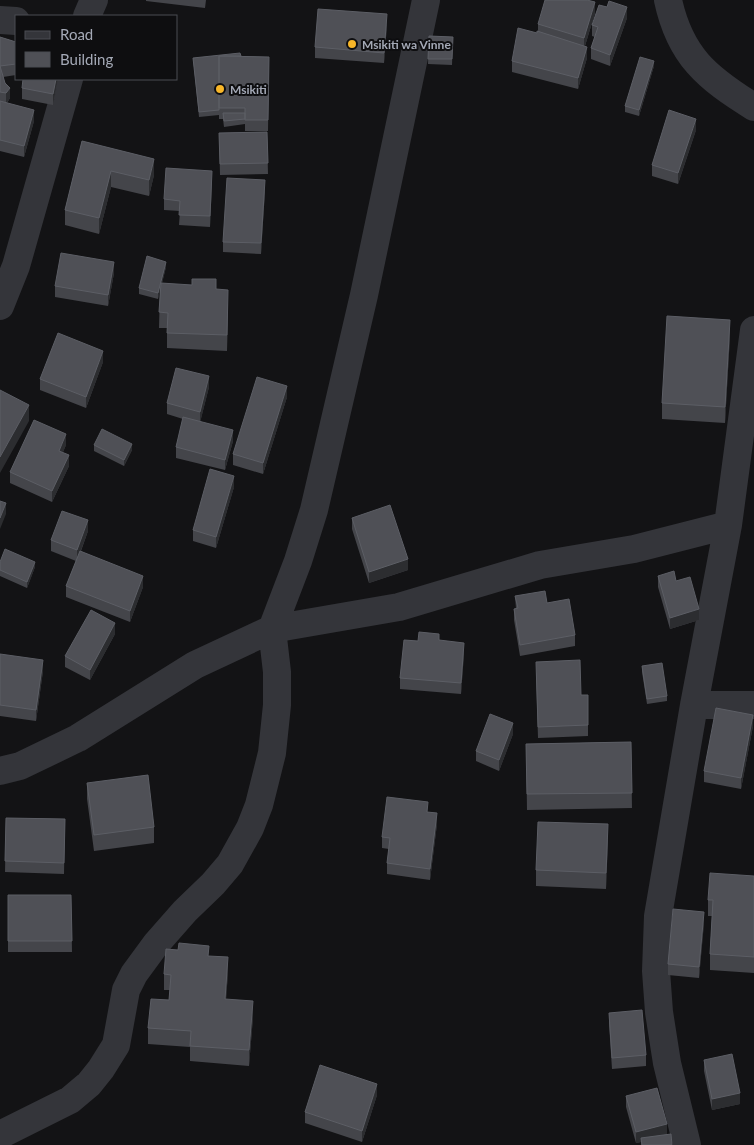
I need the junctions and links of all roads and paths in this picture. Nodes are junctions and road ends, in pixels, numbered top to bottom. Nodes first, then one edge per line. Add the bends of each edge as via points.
1 (94, 0) edge
2 (426, 0) edge
3 (668, 0) edge
4 (87, 15) edge
5 (0, 20) edge
6 (15, 21) edge
7 (68, 80) edge
8 (754, 107) edge
9 (0, 306) edge
10 (754, 330) edge
11 (728, 525) junction
12 (272, 629) junction
13 (694, 705) junction
14 (754, 705) edge
15 (0, 771) edge
16 (3, 1135) edge
17 (687, 1145) edge

1 - 4 street
2 - 12 street via 364,295 314,510
3 - 8 street via 680,39 700,67 725,89
5 - 6 street
7 - 9 street via 16,266
10 - 11 street
11 - 12 street via 634,549 540,565 399,607
11 - 13 street
12 - 15 street via 195,665 78,738 20,766
12 - 16 street via 277,705 272,753 259,805 238,852 134,974 126,990 116,1045 89,1084 70,1100
13 - 14 street
13 - 17 street via 658,916 656,971 667,1063

